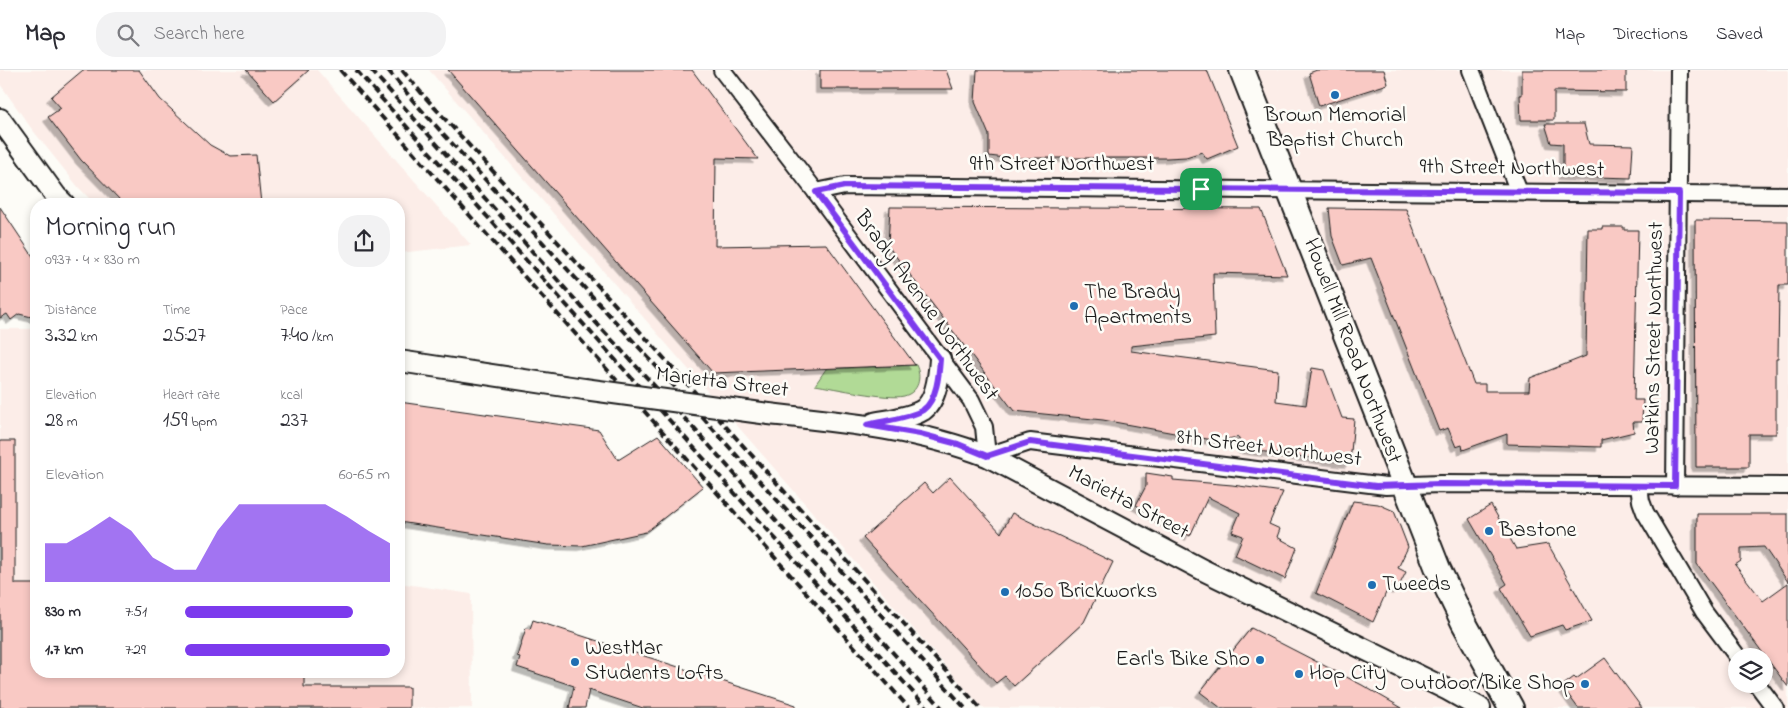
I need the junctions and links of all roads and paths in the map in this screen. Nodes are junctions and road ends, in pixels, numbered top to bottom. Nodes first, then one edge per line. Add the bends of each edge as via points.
1 (722, 70) edge
2 (1242, 70) edge
3 (1471, 70) edge
4 (1679, 70) edge
5 (0, 119) edge
6 (1289, 189) junction
7 (816, 192) junction
8 (1519, 192) junction
9 (1679, 193) junction
10 (1788, 195) edge
11 (58, 198) edge
12 (940, 359) junction
13 (405, 363) edge
14 (867, 425) junction
15 (987, 456) junction
16 (1404, 486) junction
17 (1639, 486) junction
18 (1675, 486) junction
19 (1788, 486) edge
20 (1731, 648) edge
21 (1764, 693) edge
22 (1480, 708) edge
23 (1510, 708) edge
24 (1775, 708) edge

1 - 7 street, Brady Avenue Northwest
2 - 6 main road, Howell Mill Road Northwest
3 - 8 street
4 - 9 street, Watkins Street Northwest
5 - 11 street
6 - 7 street, 9th Street Northwest via 845,186
6 - 8 street, 9th Street Northwest
6 - 16 main road, Howell Mill Road Northwest
7 - 12 street, Brady Avenue Northwest
8 - 9 street, 9th Street Northwest
9 - 10 street, 9th Street Northwest
9 - 18 street, Watkins Street Northwest
12 - 14 street via 939,376 924,409
12 - 15 street, Brady Avenue Northwest via 981,419
13 - 14 street, Marietta Street, bridge
14 - 15 street, Marietta Street via 920,434
15 - 16 street, 8th Street Northwest via 1030,442 1376,486
15 - 22 street, Marietta Street via 1203,570
16 - 17 street, 8th Street Northwest
16 - 23 main road, Howell Mill Road Northwest via 1438,569
17 - 18 street, 8th Street Northwest
17 - 20 street via 1645,512 1704,612
18 - 19 street, 8th Street Northwest
21 - 24 street

